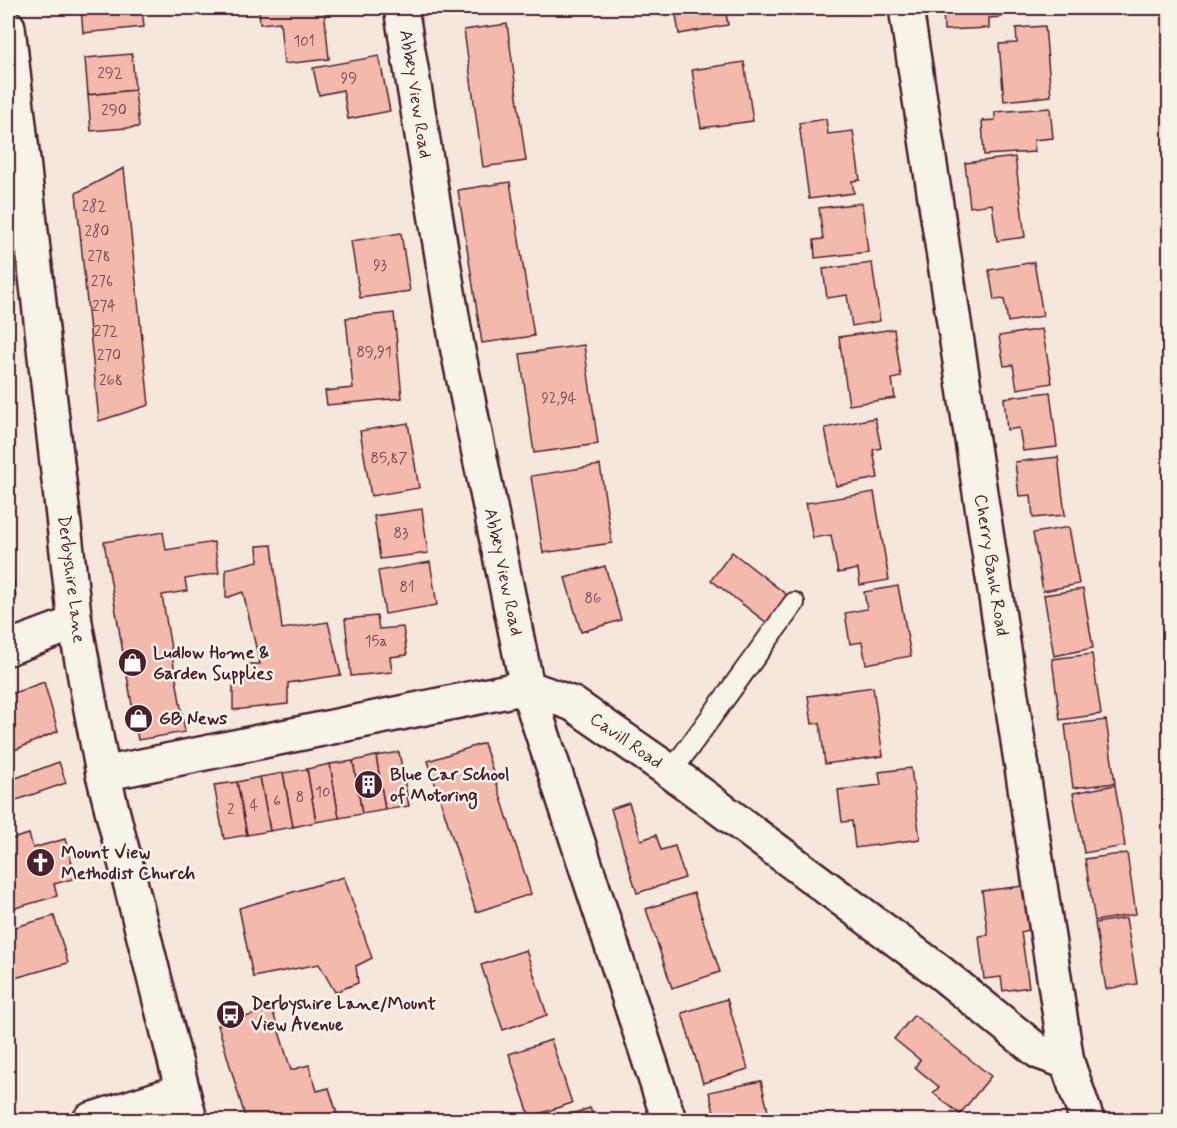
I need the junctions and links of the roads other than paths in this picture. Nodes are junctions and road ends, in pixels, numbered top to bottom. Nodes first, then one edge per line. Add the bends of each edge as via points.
1 (401, 8) edge
2 (906, 8) edge
3 (8, 27) edge
4 (794, 603) dead end
5 (75, 623) junction
6 (8, 648) edge
7 (527, 687) junction
8 (671, 772) junction
9 (103, 774) junction
10 (1067, 1062) junction
11 (186, 1106) edge
12 (90, 1120) edge
13 (669, 1120) edge
14 (1087, 1120) edge

1 - 7 street, Abbey View Road via 457,346
2 - 10 street, Cherry Bank Road
3 - 5 street, Derbyshire Lane
4 - 8 lane
5 - 6 street
5 - 9 street, Derbyshire Lane
7 - 8 street, Cavill Road via 573,704
7 - 9 street
7 - 13 street, Abbey View Road
8 - 10 street, Cavill Road via 936,969 1039,1052
9 - 11 street, Derbyshire Lane
10 - 14 street, Cherry Bank Road
11 - 12 street

